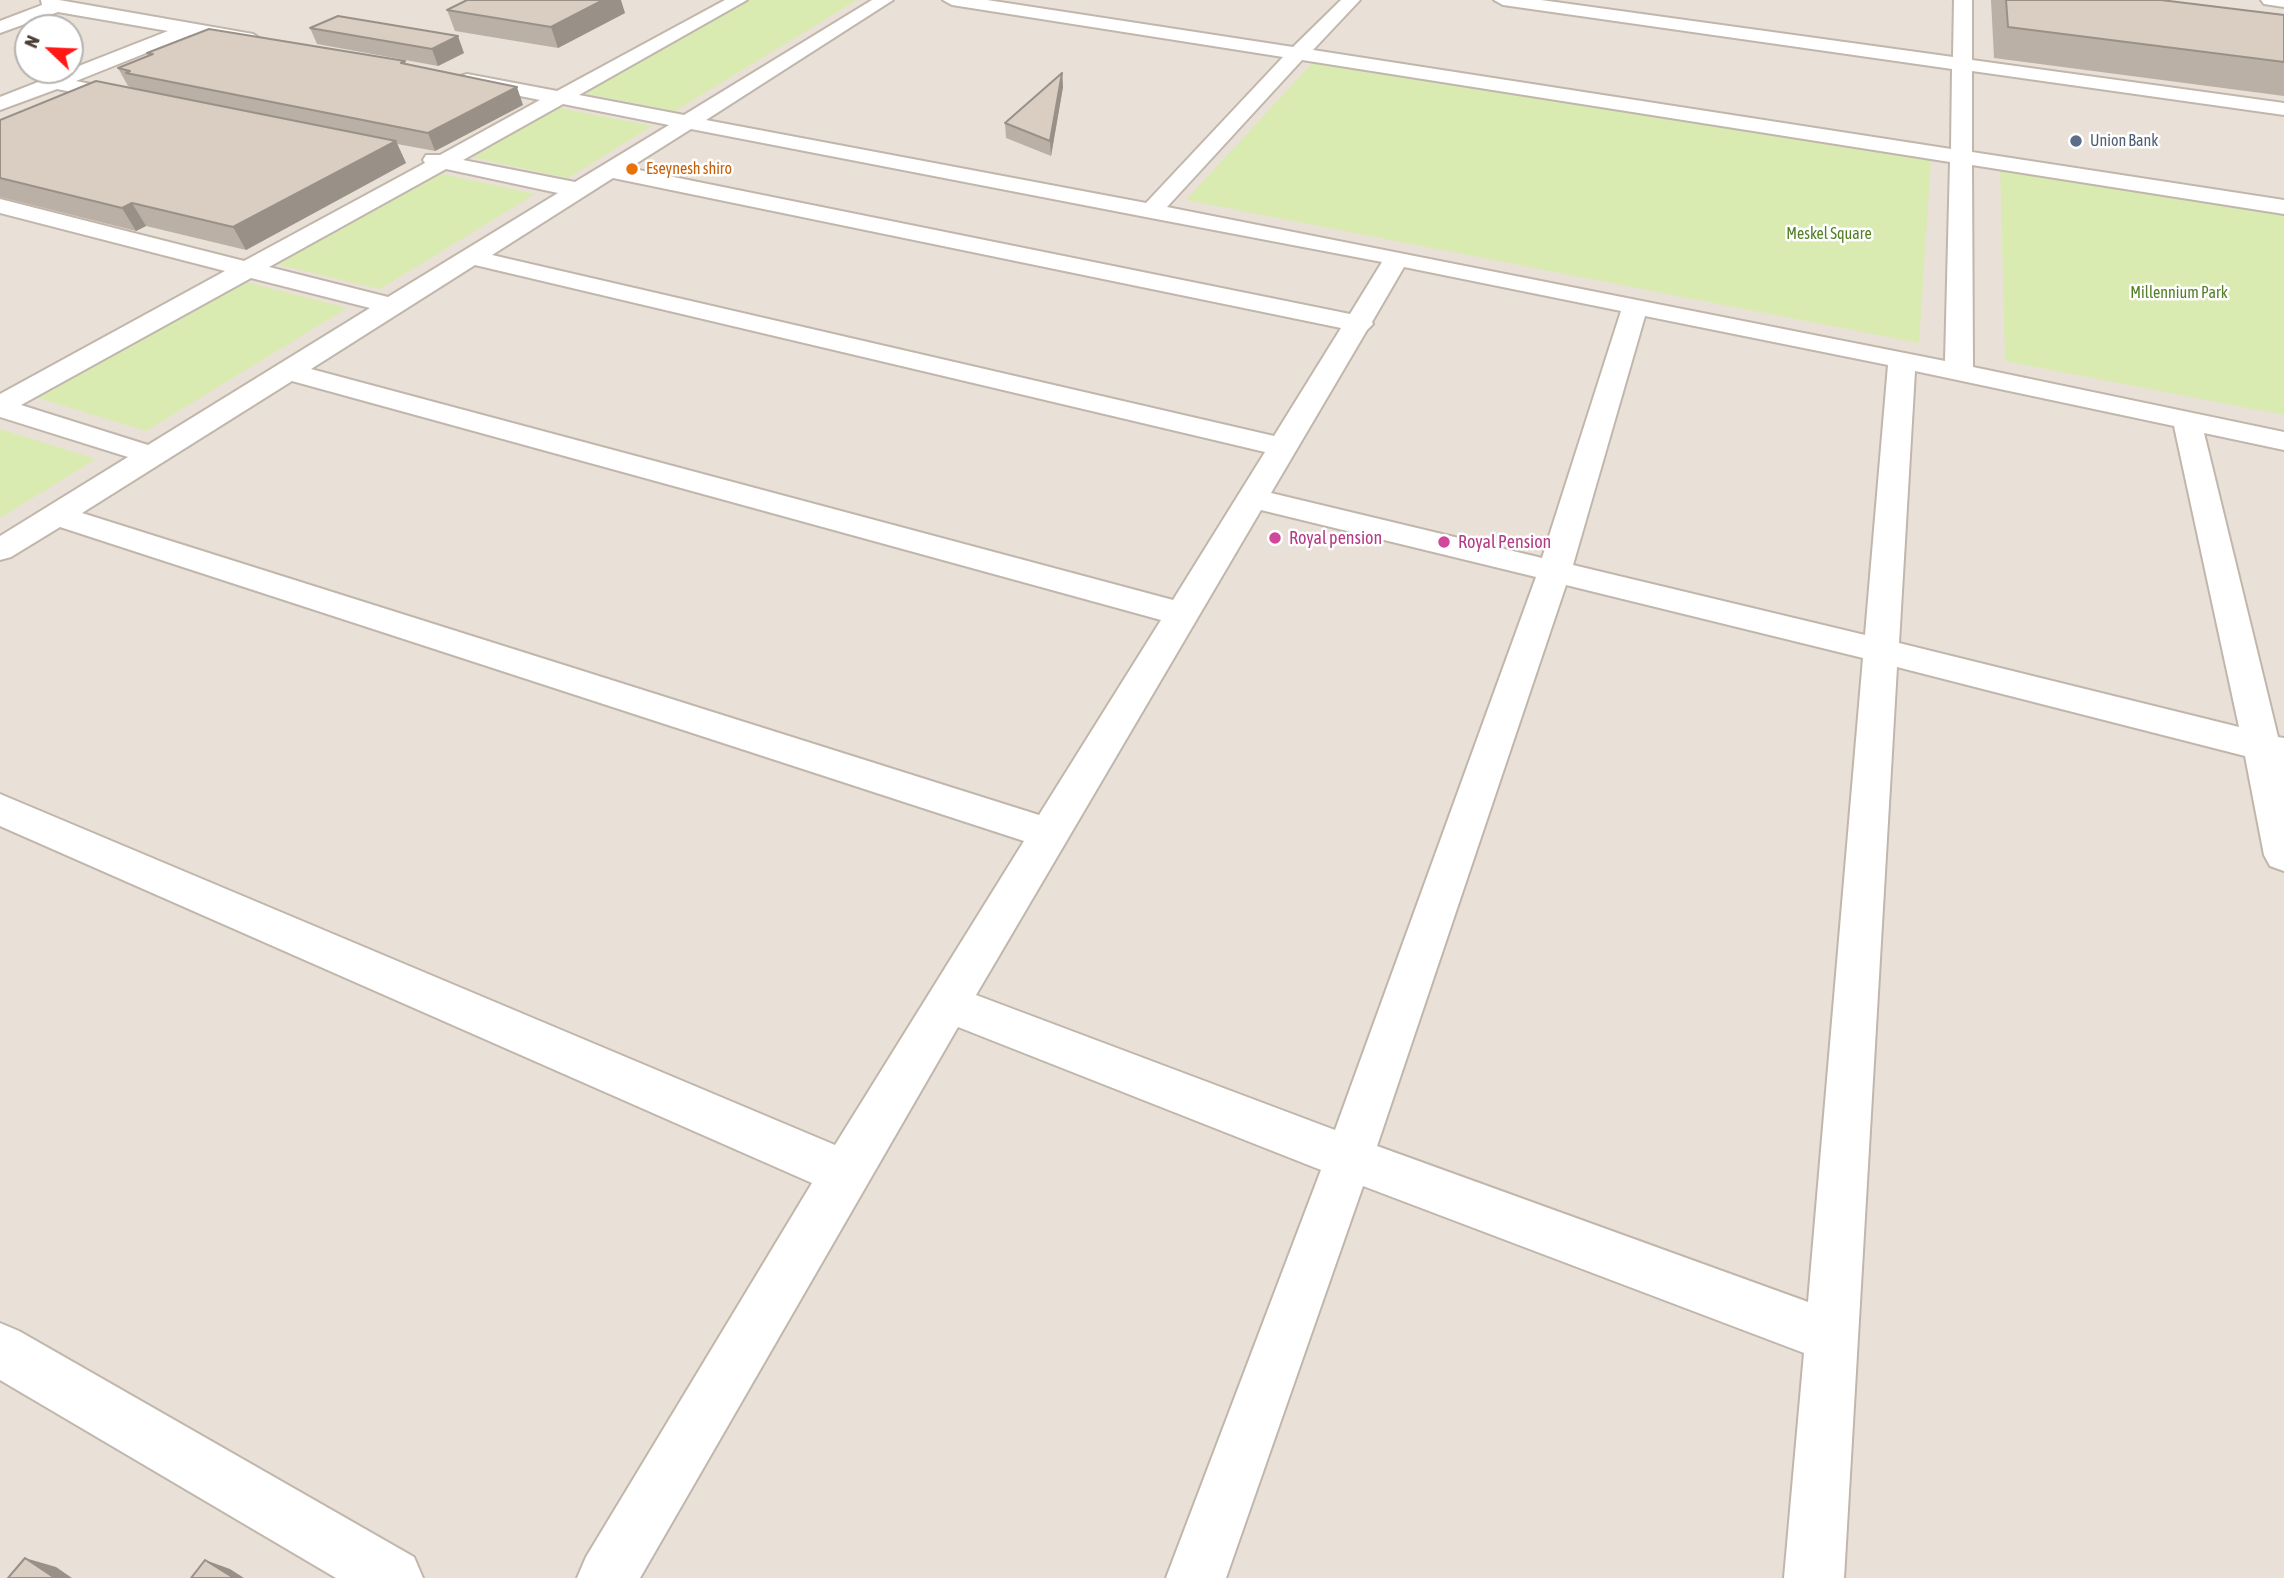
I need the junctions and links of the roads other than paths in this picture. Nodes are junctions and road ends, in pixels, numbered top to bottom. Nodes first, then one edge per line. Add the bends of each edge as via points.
1 (738, 0) edge
2 (884, 0) edge
3 (952, 0) edge
4 (1054, 0) edge
5 (1351, 0) edge
6 (1503, 0) edge
7 (1649, 0) edge
8 (2270, 0) edge
9 (1956, 1) edge
10 (2284, 2) edge
11 (54, 3) edge
12 (1552, 3) edge
13 (1021, 5) edge
14 (1641, 19) junction
15 (0, 27) edge
16 (189, 29) junction
17 (1315, 39) junction
18 (282, 46) edge
19 (1298, 53) junction
20 (1963, 65) junction
21 (84, 70) edge
22 (441, 75) edge
23 (49, 84) edge
24 (64, 84) edge
25 (561, 97) junction
26 (1646, 100) junction
27 (148, 101) edge
28 (0, 104) edge
29 (2284, 109) edge
30 (688, 122) junction
31 (1962, 147) junction
32 (416, 157) dead end
33 (443, 162) junction
34 (609, 171) junction
35 (2284, 188) edge
36 (578, 190) junction
37 (0, 206) edge
38 (2284, 207) edge
39 (1151, 211) junction
40 (471, 257) junction
41 (1397, 258) junction
42 (250, 268) junction
43 (391, 306) junction
44 (1635, 306) junction
45 (1360, 324) junction
46 (1902, 360) junction
47 (288, 371) junction
48 (1959, 372) junction
49 (0, 406) edge
50 (2187, 421) junction
51 (2284, 441) edge
52 (1283, 447) junction
53 (151, 456) junction
54 (1251, 498) junction
55 (56, 515) junction
56 (0, 550) edge
57 (1554, 573) junction
58 (1181, 614) junction
59 (1879, 650) junction
60 (2273, 750) edge
61 (0, 809) edge
62 (1050, 834) junction
63 (2284, 855) edge
64 (949, 1004) junction
65 (1349, 1158) junction
66 (845, 1173) junction
67 (1829, 1336) junction
68 (0, 1350) edge
69 (393, 1578) edge
70 (607, 1578) edge
71 (1196, 1578) edge
72 (1814, 1578) edge

1 - 25 street
2 - 30 street
3 - 13 street
4 - 17 street
5 - 17 street
6 - 12 street
7 - 14 street
8 - 10 street
9 - 20 street
11 - 15 street
11 - 16 street
12 - 14 street
13 - 19 street
14 - 20 street
16 - 18 street
16 - 21 street
17 - 19 street
17 - 26 street
19 - 26 street
19 - 39 street
20 - 29 street
20 - 31 street
22 - 25 street
23 - 28 street
24 - 27 street
25 - 30 street
25 - 33 street
26 - 31 street
30 - 34 street
30 - 39 street
31 - 35 street
31 - 38 street
31 - 48 street
32 - 33 street
33 - 36 street
33 - 42 street
34 - 36 street
34 - 45 street
36 - 40 street
37 - 42 street
39 - 41 street
40 - 43 street
40 - 52 street
41 - 44 street
41 - 45 street
42 - 43 street
42 - 49 street
43 - 47 street
44 - 46 street
44 - 57 street
45 - 52 street
46 - 48 street
46 - 59 street
47 - 53 street
47 - 58 street
48 - 50 street
49 - 53 street
50 - 51 street
50 - 60 street
52 - 54 street
53 - 55 street
54 - 57 street
54 - 58 street
55 - 56 street
55 - 62 street
57 - 59 street
57 - 65 street
58 - 62 street
59 - 60 street
59 - 67 street
60 - 63 street
61 - 66 street
62 - 64 street
64 - 65 street
64 - 66 street
65 - 67 street
65 - 71 street
66 - 70 street
67 - 72 street
68 - 69 street

